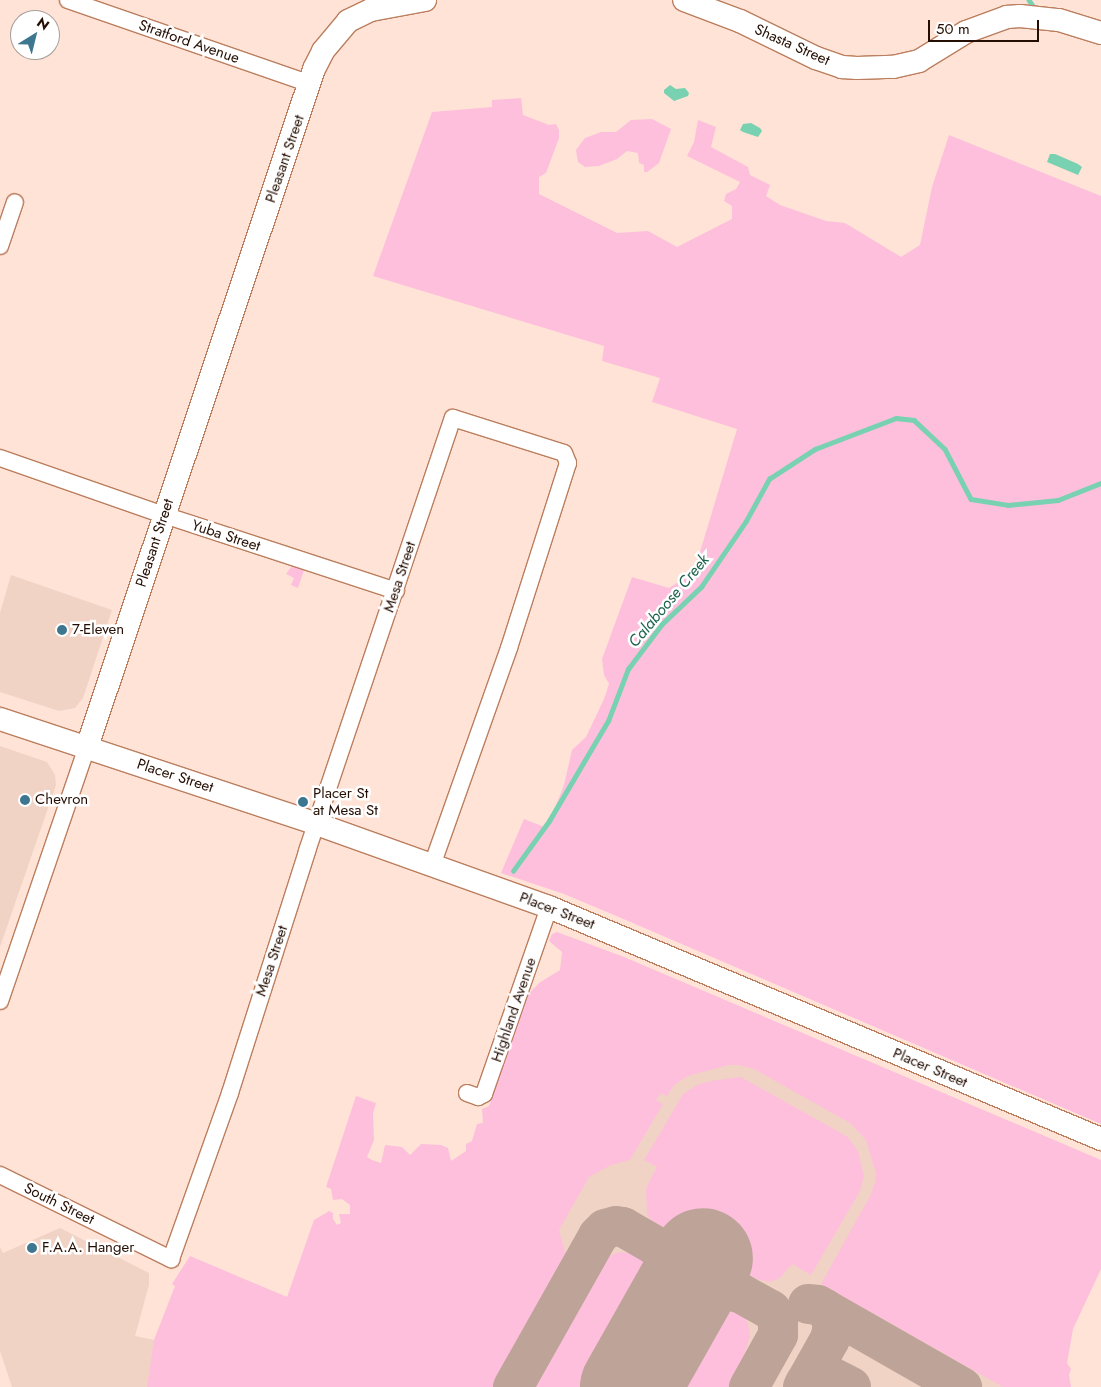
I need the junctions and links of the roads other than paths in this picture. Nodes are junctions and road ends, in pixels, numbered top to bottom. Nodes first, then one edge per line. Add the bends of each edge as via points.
1 (68, 0) edge
2 (425, 0) edge
3 (684, 0) edge
4 (722, 7) edge
5 (1101, 33) edge
6 (310, 84) junction
7 (15, 202) dead end
8 (0, 246) edge
9 (0, 458) edge
10 (164, 516) junction
11 (396, 591) junction
12 (0, 719) edge
13 (87, 747) junction
14 (317, 824) junction
15 (432, 866) junction
16 (549, 907) junction
17 (4, 979) edge
18 (0, 1001) edge
19 (467, 1093) dead end
20 (1101, 1139) edge
21 (0, 1175) edge
22 (171, 1259) joint

1 - 6 street, Stratford Avenue
2 - 6 street via 371,10 348,21 323,51
3 - 4 street, Shasta Street
4 - 5 street, Shasta Street via 740,21 842,67 893,68 919,60 966,32 1020,16 1059,20
6 - 10 street, Pleasant Street
7 - 8 street
9 - 10 street, Yuba Street
10 - 11 street, Yuba Street
10 - 13 street, Pleasant Street
11 - 14 street, Mesa Street
11 - 15 street, Mesa Street via 453,418 564,453 568,463 566,473 509,648
12 - 13 street, Placer Street
13 - 14 street, Placer Street
13 - 17 street, Pleasant Street
14 - 15 street, Placer Street
14 - 22 street, Mesa Street via 230,1093
15 - 16 street, Placer Street
16 - 19 street, Highland Avenue via 484,1094 478,1098
16 - 20 street, Placer Street
17 - 18 street, Pleasant Street
21 - 22 street, South Street

